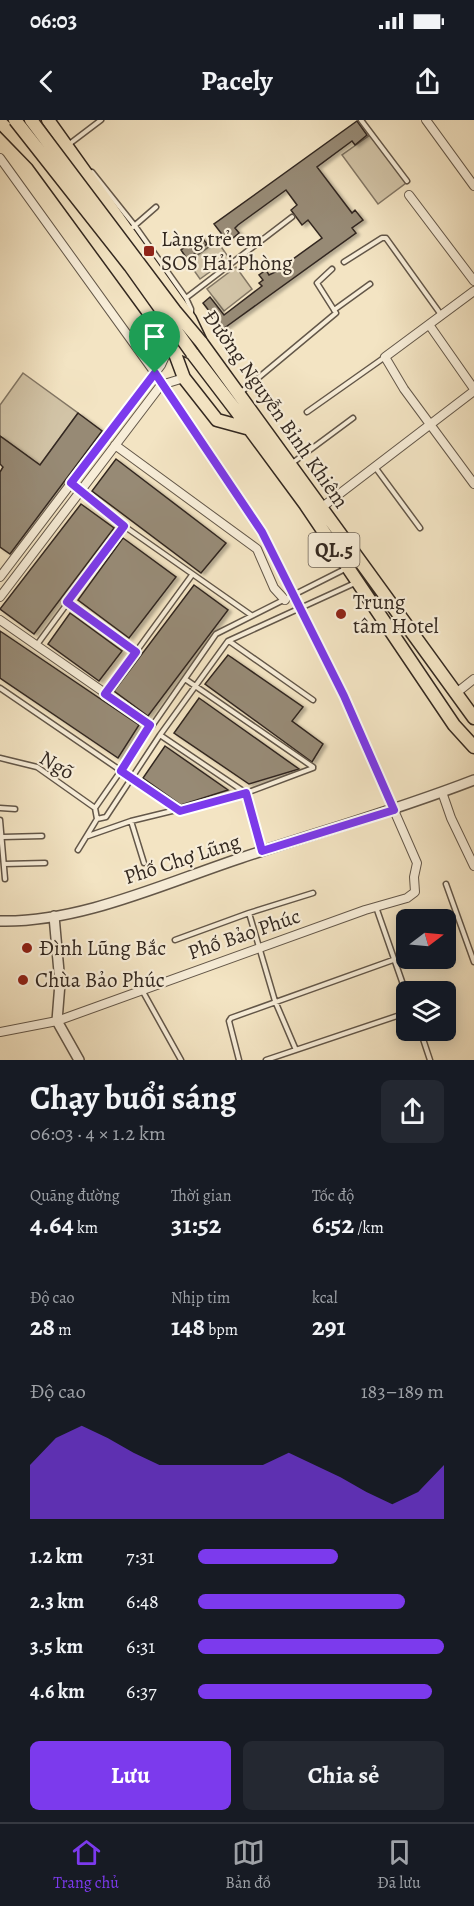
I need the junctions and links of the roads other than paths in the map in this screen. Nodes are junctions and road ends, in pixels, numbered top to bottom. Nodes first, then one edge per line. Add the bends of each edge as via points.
1 (15, 120) edge
2 (31, 120) edge
3 (48, 120) edge
4 (101, 120) edge
5 (361, 120) edge
6 (426, 120) edge
7 (0, 122) edge
8 (63, 143) junction
9 (0, 158) edge
10 (37, 160) junction
11 (407, 181) dead end
12 (474, 186) edge
13 (409, 195) dead end
14 (156, 207) dead end
15 (292, 217) dead end
16 (131, 228) junction
17 (344, 262) dead end
18 (332, 269) dead end
19 (474, 281) edge
20 (370, 284) dead end
21 (474, 291) edge
22 (186, 298) junction
23 (334, 309) junction
24 (442, 316) junction
25 (190, 319) junction
26 (430, 326) junction
27 (201, 342) junction
28 (171, 343) junction
29 (192, 353) junction
30 (385, 357) junction
31 (155, 373) junction
32 (184, 378) junction
33 (161, 385) junction
34 (474, 390) edge
35 (240, 393) junction
36 (307, 412) dead end
37 (353, 418) dead end
38 (429, 425) junction
39 (250, 429) junction
40 (115, 445) junction
41 (290, 464) junction
42 (375, 467) junction
43 (71, 483) junction
44 (474, 484) edge
45 (81, 490) junction
46 (321, 508) junction
47 (124, 526) junction
48 (420, 528) dead end
49 (346, 569) junction
50 (192, 575) junction
51 (0, 577) edge
52 (356, 583) junction
53 (296, 596) junction
54 (0, 597) edge
55 (285, 600) junction
56 (67, 602) junction
57 (302, 608) junction
58 (251, 615) junction
59 (0, 620) edge
60 (228, 641) junction
61 (36, 646) junction
62 (136, 652) junction
63 (185, 679) junction
64 (474, 679) edge
65 (195, 686) junction
66 (0, 688) edge
67 (105, 694) junction
68 (454, 694) junction
69 (313, 700) dead end
70 (474, 718) edge
71 (150, 725) junction
72 (159, 735) junction
73 (474, 747) edge
74 (0, 758) edge
75 (121, 771) junction
76 (132, 779) junction
77 (474, 780) edge
78 (442, 792) junction
79 (246, 793) junction
80 (0, 808) edge
81 (95, 808) junction
82 (15, 809) dead end
83 (394, 810) junction
84 (180, 811) junction
85 (97, 819) junction
86 (0, 820) edge
87 (131, 821) junction
88 (42, 836) dead end
89 (87, 836) junction
90 (3, 837) junction
91 (78, 850) dead end
92 (262, 851) junction
93 (45, 863) dead end
94 (144, 863) dead end
95 (4, 864) junction
96 (474, 866) edge
97 (5, 879) dead end
98 (446, 884) dead end
99 (313, 893) dead end
100 (376, 907) junction
101 (249, 913) junction
102 (54, 916) junction
103 (0, 921) edge
104 (175, 940) dead end
105 (258, 949) junction
106 (393, 960) junction
107 (474, 962) edge
108 (401, 981) edge
109 (142, 989) junction
110 (275, 1001) junction
111 (396, 1016) edge
112 (57, 1021) junction
113 (0, 1032) edge
114 (424, 1041) edge
115 (296, 1050) junction
116 (79, 1060) edge
117 (181, 1060) edge
118 (239, 1060) edge
119 (266, 1060) edge
120 (430, 1060) edge

1 - 29 highway, QL.5, bridge
2 - 27 highway, QL.5, bridge
3 - 8 highway, Đường Nguyễn Bỉnh Khiêm / QL.5
4 - 8 lane
5 - 11 lane
6 - 12 street
7 - 10 highway, Đường Nguyễn Bỉnh Khiêm / QL.5
8 - 10 highway via 49,135 37,139 33,148
8 - 16 highway, Đường Nguyễn Bỉnh Khiêm / QL.5
9 - 31 street
10 - 28 highway, Đường Nguyễn Bỉnh Khiêm / QL.5
13 - 19 street
14 - 16 lane
15 - 22 lane
16 - 22 lane
16 - 25 highway, Đường Nguyễn Bỉnh Khiêm / QL.5
17 - 24 lane via 386,238
18 - 23 lane via 317,283
20 - 23 lane
21 - 24 street
22 - 25 lane
23 - 35 lane via 336,314
24 - 26 street
25 - 27 highway, Đường Nguyễn Bỉnh Khiêm / QL.5
26 - 30 street
26 - 34 street
27 - 35 highway, Đường Nguyễn Bỉnh Khiêm / QL.5
28 - 29 highway, Đường Nguyễn Bỉnh Khiêm / QL.5
28 - 31 street
28 - 32 highway
29 - 39 highway, QL.5
30 - 36 lane
30 - 38 street
31 - 33 street
31 - 43 street
32 - 33 street
32 - 39 highway via 217,420
33 - 40 street
33 - 53 street via 262,532
34 - 38 street
35 - 41 highway, Đường Nguyễn Bỉnh Khiêm / QL.5
37 - 41 lane
38 - 42 street
38 - 44 street
39 - 49 highway, QL.5
40 - 45 street
40 - 55 street via 257,549 274,588
41 - 46 highway, Đường Nguyễn Bỉnh Khiêm / QL.5
42 - 46 street
42 - 48 lane
43 - 45 lane
43 - 51 street
45 - 47 lane
45 - 54 street
46 - 68 highway, Đường Nguyễn Bỉnh Khiêm / QL.5
47 - 50 lane
47 - 56 lane
49 - 52 highway, QL.5
49 - 53 lane
50 - 58 lane
50 - 62 lane
52 - 57 lane
52 - 73 highway, QL.5 via 454,725
53 - 55 lane
53 - 57 street
55 - 58 lane
56 - 61 lane
56 - 62 lane
57 - 60 lane
57 - 83 street
58 - 63 lane via 216,634
59 - 61 street
60 - 65 lane
60 - 69 lane
61 - 67 street
62 - 67 lane
63 - 65 lane
63 - 71 lane
64 - 68 street
65 - 72 lane
65 - 79 lane via 314,768
66 - 75 lane
67 - 71 street
68 - 70 highway, Đường Nguyễn Bỉnh Khiêm / QL.5
71 - 75 lane
72 - 76 lane
72 - 79 lane
74 - 81 lane, Ngõ via 37,767
75 - 76 lane
75 - 81 lane
76 - 84 lane
76 - 85 lane via 106,816
77 - 78 street, Phố Chợ Lũng
78 - 83 street, Phố Chợ Lũng
78 - 96 street
79 - 84 lane
79 - 92 lane
80 - 82 lane
80 - 86 lane
81 - 85 lane
83 - 92 street, Phố Chợ Lũng
83 - 100 street, Phố Bảo Phúc via 417,863 415,892
84 - 87 lane
85 - 89 lane
86 - 90 lane
87 - 89 lane
87 - 94 lane
88 - 90 lane
89 - 91 lane
90 - 95 lane
92 - 102 street, Phố Chợ Lũng via 84,910
93 - 95 lane
95 - 97 lane
98 - 107 lane
99 - 101 lane
100 - 105 street, Phố Bảo Phúc
100 - 106 lane
101 - 104 lane
101 - 105 lane
102 - 103 street, Phố Chợ Lũng
102 - 112 street via 60,983
105 - 109 street, Phố Bảo Phúc
105 - 110 lane
106 - 108 lane
106 - 110 lane
109 - 112 street, Phố Bảo Phúc
109 - 117 lane
110 - 115 lane
110 - 118 lane via 229,1021
111 - 115 lane
112 - 113 street, Phố Bảo Phúc
112 - 116 street
114 - 120 lane
115 - 119 lane

